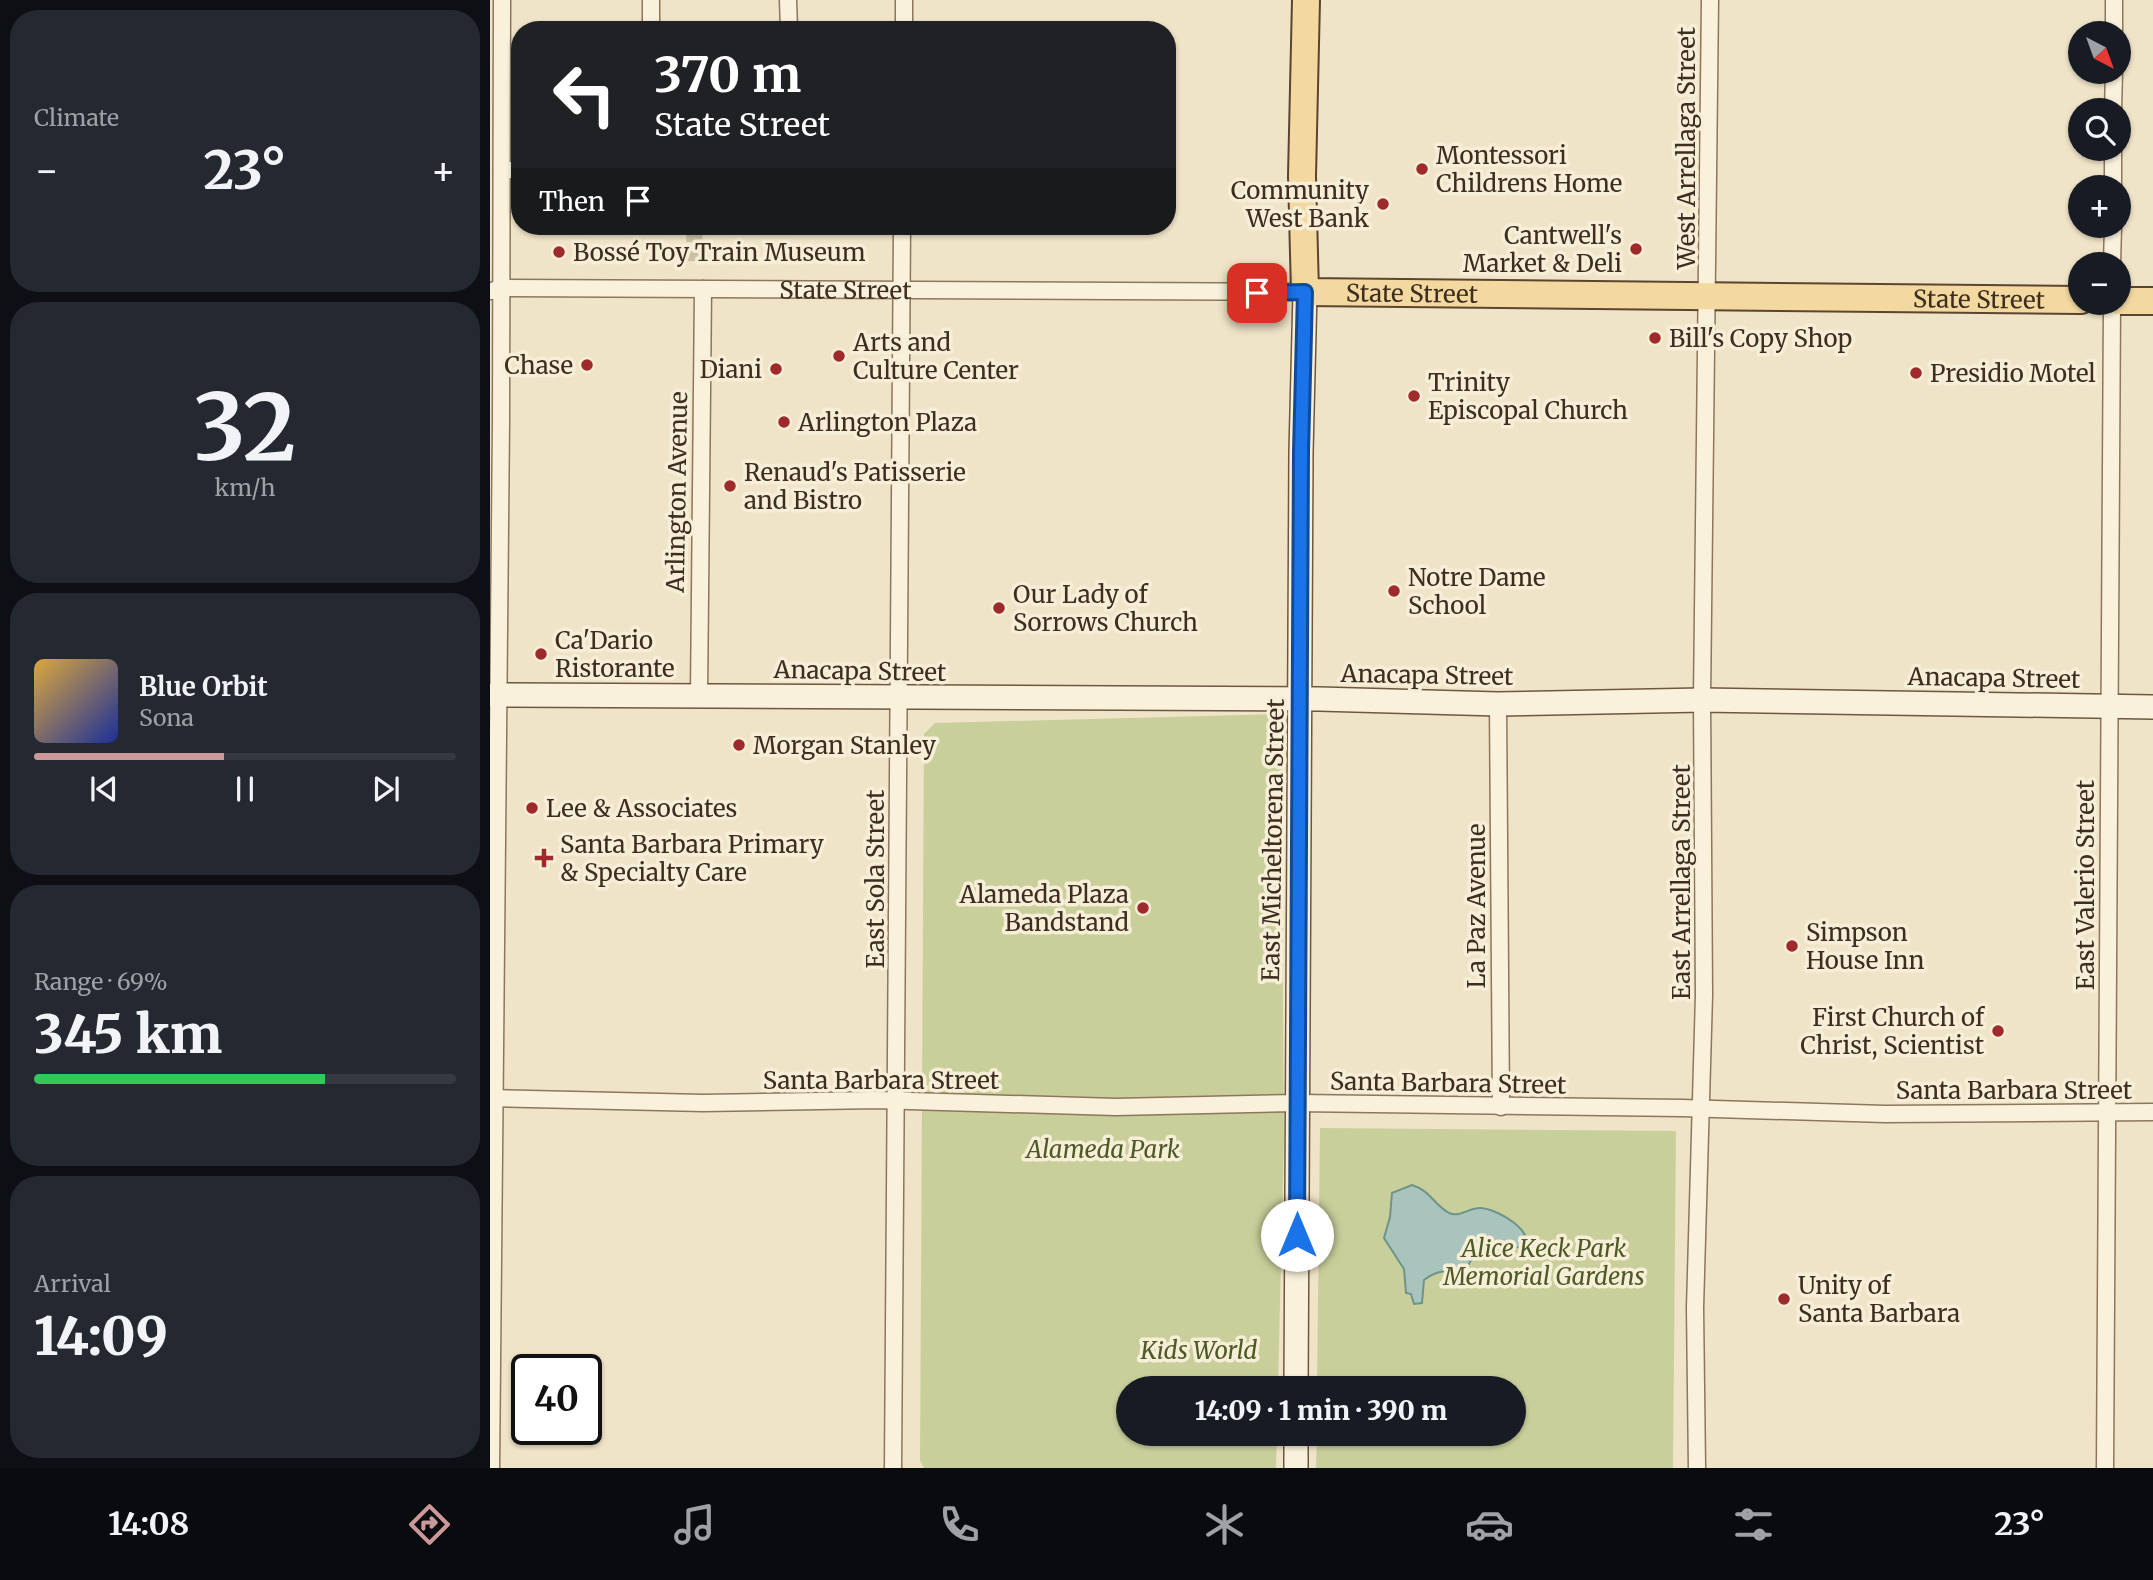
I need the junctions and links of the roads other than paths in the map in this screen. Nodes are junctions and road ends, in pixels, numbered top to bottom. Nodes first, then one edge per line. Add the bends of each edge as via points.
1 (502, 0) edge
2 (652, 0) edge
3 (788, 0) edge
4 (904, 0) edge
5 (1306, 0) edge
6 (1710, 0) edge
7 (2114, 0) edge
8 (651, 21) edge
9 (789, 21) edge
10 (904, 21) edge
11 (2114, 21) edge
12 (498, 159) edge
13 (902, 235) edge
14 (703, 289) junction
15 (495, 290) edge
16 (901, 290) junction
17 (1305, 292) junction
18 (1709, 296) junction
19 (2068, 300) edge
20 (2131, 301) edge
21 (2153, 301) edge
22 (2112, 315) edge
23 (494, 695) edge
24 (699, 695) junction
25 (899, 697) junction
26 (1300, 699) junction
27 (1702, 700) junction
28 (1498, 704) junction
29 (2109, 706) junction
30 (2153, 707) edge
31 (492, 1098) edge
32 (897, 1101) junction
33 (1298, 1103) junction
34 (1500, 1107) junction
35 (1700, 1108) junction
36 (2105, 1110) junction
37 (2153, 1112) edge
38 (1296, 1376) edge
39 (1296, 1446) edge
40 (491, 1468) edge
41 (893, 1468) edge
42 (1296, 1468) edge
43 (1697, 1468) edge
44 (2105, 1468) edge

1 - 12 street
2 - 8 street
3 - 9 street
4 - 10 street
5 - 17 main road
6 - 18 street, West Arrellaga Street
7 - 11 street
12 - 15 street
13 - 16 street, East Sola Street
14 - 15 street, State Street
14 - 16 street, State Street
14 - 24 street, Arlington Avenue
15 - 23 street
16 - 17 street, State Street
16 - 25 street, East Sola Street
17 - 18 main road, State Street
17 - 26 street, East Micheltorena Street
18 - 19 main road, State Street
18 - 27 street, East Arrellaga Street
20 - 21 main road
22 - 29 street, East Valerio Street
23 - 24 street, Anacapa Street
23 - 31 street
24 - 25 street, Anacapa Street
25 - 26 street, Anacapa Street
25 - 32 street, East Sola Street
26 - 28 street, Anacapa Street
26 - 33 street, East Micheltorena Street
27 - 28 street, Anacapa Street
27 - 29 street, Anacapa Street
27 - 35 street, East Arrellaga Street
28 - 34 street, La Paz Avenue
29 - 30 street, Anacapa Street
29 - 36 street, East Valerio Street
31 - 32 street, Santa Barbara Street via 654,1103
31 - 40 street
32 - 33 street, Santa Barbara Street via 1116,1107
32 - 41 street, East Sola Street
33 - 34 street, Santa Barbara Street
33 - 38 street, East Micheltorena Street
34 - 35 street, Santa Barbara Street
35 - 36 street, Santa Barbara Street via 1885,1114
35 - 43 street, East Arrellaga Street
36 - 37 street, Santa Barbara Street
36 - 44 street, East Valerio Street
39 - 42 street

